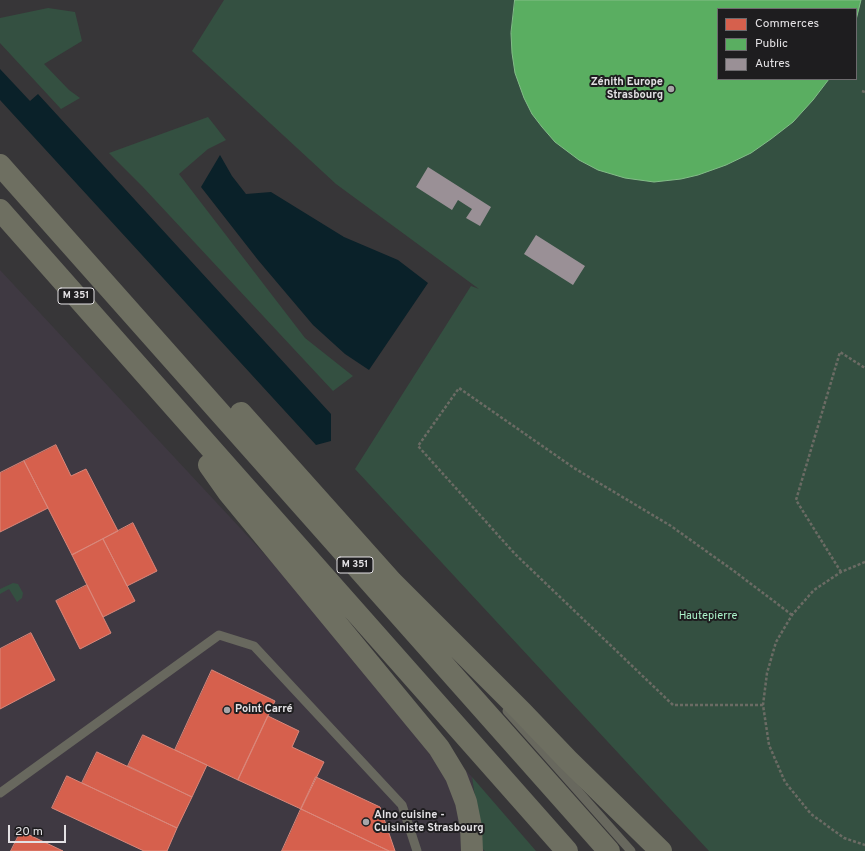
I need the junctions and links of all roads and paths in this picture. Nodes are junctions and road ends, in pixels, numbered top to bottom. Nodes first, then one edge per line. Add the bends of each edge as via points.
1 (0, 164) edge
2 (0, 210) edge
3 (102, 279) junction
4 (865, 368) edge
5 (152, 382) junction
6 (865, 562) edge
7 (840, 572) junction
8 (392, 582) junction
9 (792, 615) junction
10 (493, 696) dead end
11 (763, 705) junction
12 (503, 707) dead end
13 (0, 793) edge
14 (865, 846) edge
15 (417, 851) edge
16 (472, 851) edge
17 (567, 851) edge
18 (609, 851) edge
19 (630, 851) edge
20 (661, 851) edge

1 - 3 highway, M 351
2 - 5 highway, M 351
3 - 8 highway via 217,386
3 - 18 highway, M 351
4 - 7 path via 840,352 796,500
5 - 16 highway via 228,492 439,748 456,776 466,802
5 - 17 highway, M 351
6 - 7 path
7 - 9 path via 814,590
8 - 10 lane
8 - 20 highway
9 - 11 path via 776,642 766,673
9 - 11 path via 671,526 574,468 459,388 418,446 515,554 673,705
11 - 14 path via 769,745 785,782 811,814 844,838
12 - 19 lane
13 - 15 lane via 219,635 254,646 402,805

